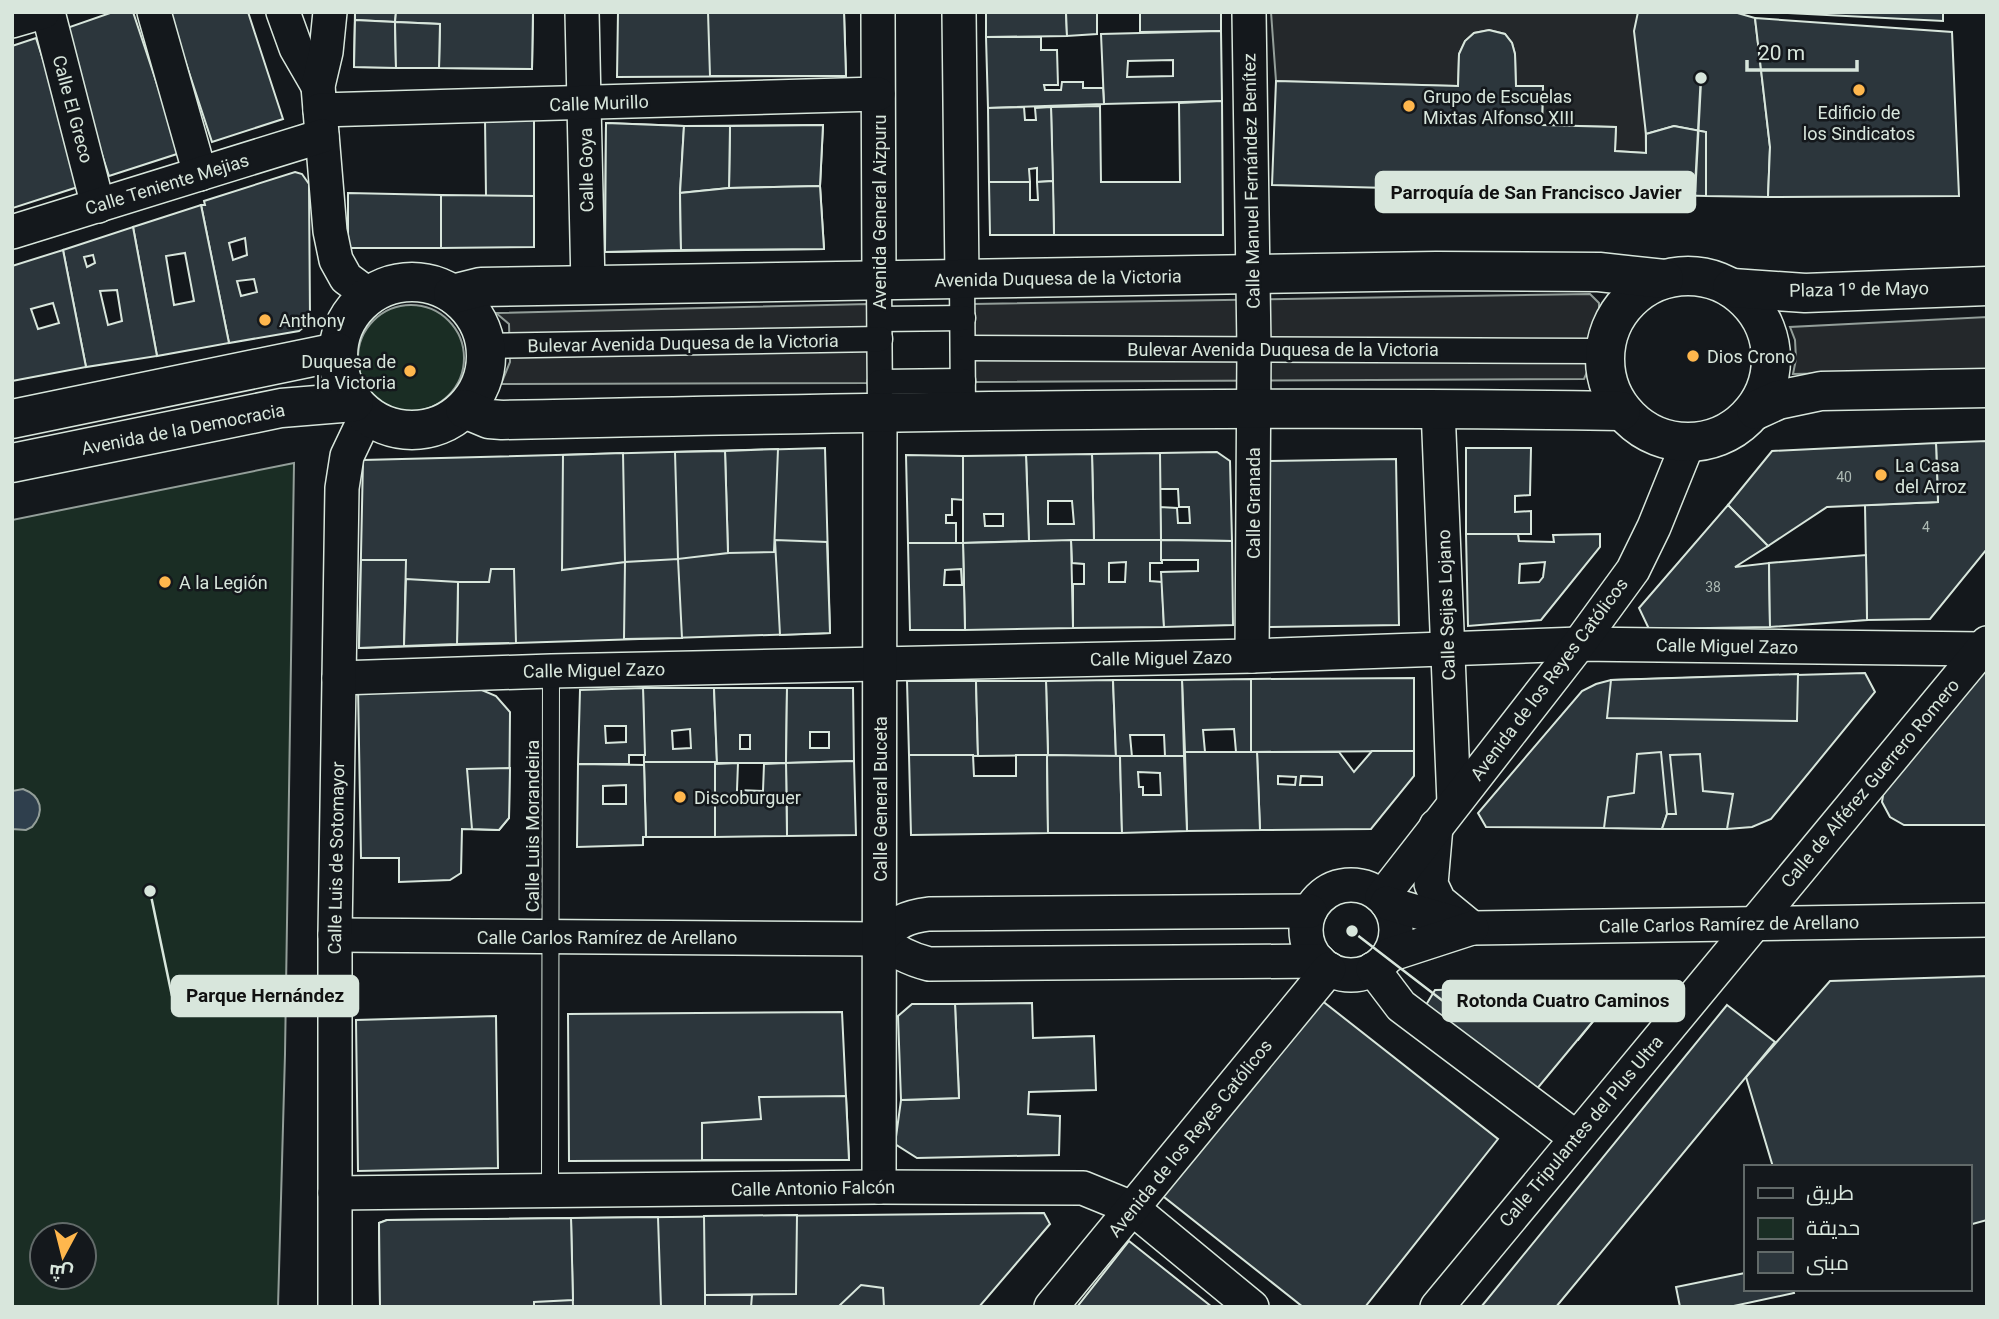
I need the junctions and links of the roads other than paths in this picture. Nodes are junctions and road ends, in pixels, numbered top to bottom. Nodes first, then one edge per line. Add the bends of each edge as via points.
1 (46, 12) edge
2 (154, 12) edge
3 (283, 12) edge
4 (330, 12) edge
5 (582, 12) edge
6 (878, 12) edge
7 (959, 12) edge
8 (1249, 12) edge
9 (12, 21) edge
10 (311, 50) junction
11 (878, 94) junction
12 (584, 103) junction
13 (320, 111) junction
14 (200, 174) junction
15 (98, 206) junction
16 (12, 232) edge
17 (1252, 276) junction
18 (962, 279) junction
19 (1664, 279) junction
20 (588, 286) junction
21 (1987, 286) edge
22 (1732, 288) junction
23 (453, 294) junction
24 (369, 295) junction
25 (880, 313) junction
26 (963, 318) junction
27 (486, 346) junction
28 (962, 348) junction
29 (1254, 349) junction
30 (1604, 351) junction
31 (337, 352) junction
32 (1987, 388) edge
33 (963, 396) junction
34 (880, 397) junction
35 (361, 408) junction
36 (1438, 408) junction
37 (465, 409) junction
38 (1253, 409) junction
39 (1756, 410) junction
40 (1621, 411) junction
41 (12, 419) edge
42 (1688, 443) junction
43 (12, 463) edge
44 (1579, 645) junction
45 (1984, 646) edge
46 (1448, 650) junction
47 (1252, 656) junction
48 (880, 664) junction
49 (551, 671) junction
50 (339, 678) junction
51 (1445, 814) junction
52 (1384, 900) junction
53 (1310, 911) junction
54 (1987, 920) edge
55 (1753, 923) junction
56 (1472, 928) junction
57 (335, 935) junction
58 (551, 937) junction
59 (880, 939) junction
60 (1381, 962) junction
61 (1324, 965) junction
62 (1575, 1137) junction
63 (879, 1186) junction
64 (550, 1191) junction
65 (335, 1193) junction
66 (1132, 1208) junction
67 (335, 1307) edge
68 (1051, 1307) edge
69 (1252, 1307) edge
70 (1437, 1307) edge

1 - 9 street
1 - 15 street, Calle El Greco
2 - 14 street
3 - 10 street
4 - 10 street
5 - 12 street, Calle Goya
6 - 11 street, Avenida General Aizpuru
7 - 18 street
8 - 17 street, Calle Manuel Fernández Benítez
10 - 13 street
11 - 12 street, Calle Murillo
11 - 25 street, Avenida General Aizpuru
12 - 13 street, Calle Murillo
12 - 20 street, Calle Goya
13 - 14 street, Calle Teniente Mejias
13 - 24 street via 336,260 346,278
14 - 15 street, Calle Teniente Mejias
15 - 16 street, Calle Teniente Mejias
17 - 18 main road, Avenida Duquesa de la Victoria
17 - 19 main road, Avenida Duquesa de la Victoria via 1566,271
17 - 29 street, Calle Manuel Fernández Benítez
18 - 25 main road, Avenida Duquesa de la Victoria
18 - 26 street
19 - 22 main road via 1710,279
19 - 30 main road via 1623,306 1610,327
20 - 23 main road, Avenida Duquesa de la Victoria via 481,288
20 - 25 main road, Avenida Duquesa de la Victoria
21 - 22 main road, Plaza 1º de Mayo via 1805,293
22 - 39 main road via 1753,306 1767,330 1772,357 1768,385
23 - 24 main road via 412,281
23 - 27 main road via 480,325
24 - 31 main road via 352,310
25 - 26 street, Bulevar Avenida Duquesa de la Victoria
25 - 27 street, Bulevar Avenida Duquesa de la Victoria
25 - 34 street, Avenida General Aizpuru
26 - 28 street
27 - 37 main road via 479,391
28 - 29 street, Bulevar Avenida Duquesa de la Victoria
28 - 33 street
29 - 30 street, Bulevar Avenida Duquesa de la Victoria
29 - 38 street, Calle Granada
30 - 40 main road via 1605,372
31 - 35 main road via 345,387
31 - 41 main road
32 - 39 main road via 1821,391
33 - 34 main road
33 - 38 main road
34 - 37 main road via 502,420
34 - 48 street, Calle General Buceta
35 - 37 main road via 386,424 406,429 448,421
35 - 43 main road, Avenida de la Democracia via 281,408
35 - 50 street, Calle Luis de Sotomayor via 346,456 342,488
36 - 38 main road
36 - 40 main road
36 - 46 street, Calle Seijas Lojano
38 - 47 street, Calle Granada
39 - 42 main road via 1737,428 1714,439
40 - 42 main road via 1662,439
42 - 44 street, Avenida de los Reyes Católicos via 1633,570
44 - 45 street, Calle Miguel Zazo
44 - 46 street, Calle Miguel Zazo
44 - 51 street, Avenida de los Reyes Católicos
45 - 55 street, Calle de Alférez Guerrero Romero
46 - 47 street, Calle Miguel Zazo
46 - 51 street, Calle Seijas Lojano
47 - 48 street, Calle Miguel Zazo
48 - 49 street, Calle Miguel Zazo
48 - 59 street, Calle General Buceta
49 - 50 street, Calle Miguel Zazo
49 - 58 lane, Calle Luis Morandeira
50 - 57 street, Calle Luis de Sotomayor
51 - 52 street, Avenida de los Reyes Católicos
51 - 56 street via 1431,884 1439,901
52 - 53 street via 1360,886 1336,887
52 - 56 street, Calle Carlos Ramírez de Arellano
52 - 60 street via 1396,929 1395,942
53 - 59 street via 929,914 910,917
53 - 61 street via 1308,943
54 - 55 street, Calle Carlos Ramírez de Arellano
55 - 56 street, Calle Carlos Ramírez de Arellano
55 - 62 street, Calle Tripulantes del Plus Ultra
56 - 60 street, Calle Carlos Ramírez de Arellano
57 - 58 street, Calle Carlos Ramírez de Arellano
57 - 65 street, Calle Luis de Sotomayor
58 - 59 street, Calle Carlos Ramírez de Arellano
58 - 64 lane, Calle Luis Morandeira
59 - 61 street via 894,951 929,964
59 - 63 street, Calle General Buceta
60 - 61 street via 1352,975
60 - 62 street via 1401,1006
61 - 66 street, Avenida de los Reyes Católicos
62 - 70 street, Calle Tripulantes del Plus Ultra
63 - 64 street, Calle Antonio Falcón
63 - 66 street, Calle Antonio Falcón via 1083,1188
64 - 65 street, Calle Antonio Falcón
65 - 67 street, Calle Luis de Sotomayor
66 - 68 street, Avenida de los Reyes Católicos
66 - 69 street, Calle Antonio Falcón

